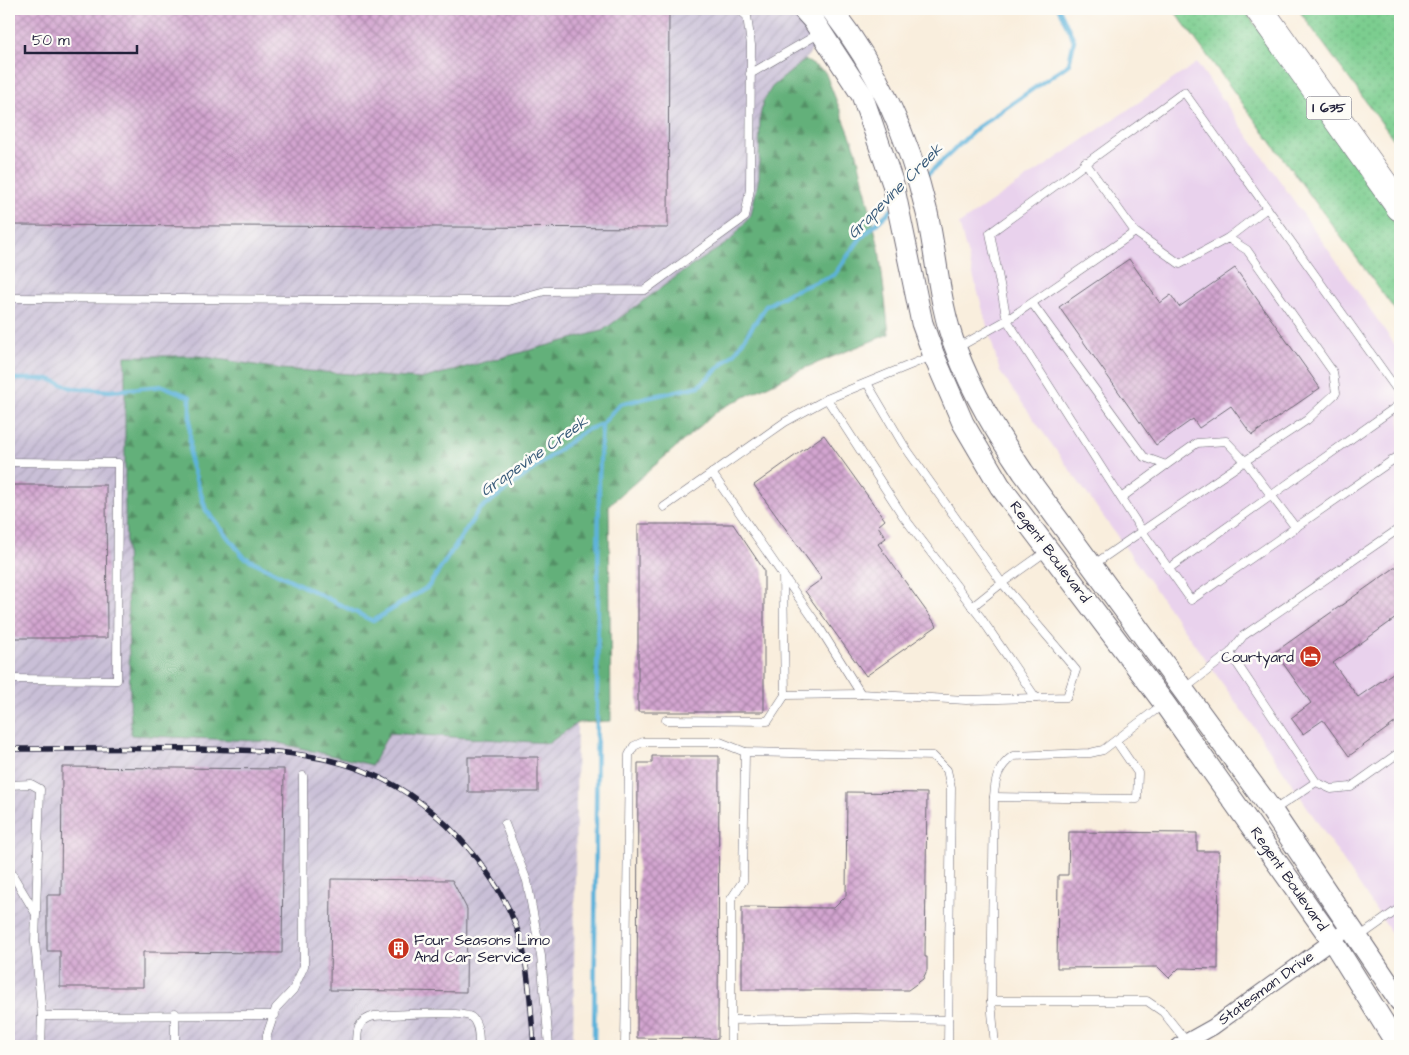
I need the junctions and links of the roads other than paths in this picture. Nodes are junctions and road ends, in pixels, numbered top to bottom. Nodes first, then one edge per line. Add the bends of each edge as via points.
1 (738, 9) edge
2 (804, 9) edge
3 (1258, 9) edge
4 (835, 14) edge
5 (821, 32) junction
6 (750, 74) junction
7 (871, 90) junction
8 (1085, 162) junction
9 (1400, 206) edge
10 (1267, 208) junction
11 (1135, 232) junction
12 (1228, 238) junction
13 (9, 298) edge
14 (1032, 303) junction
15 (1006, 320) junction
16 (955, 349) junction
17 (934, 356) junction
18 (867, 383) junction
19 (1400, 394) edge
20 (827, 399) junction
21 (1400, 404) edge
22 (1400, 455) edge
23 (1245, 461) junction
24 (9, 462) edge
25 (1166, 465) junction
26 (712, 473) junction
27 (1271, 494) junction
28 (1121, 498) junction
29 (664, 507) dead end
30 (1296, 528) junction
31 (1400, 528) edge
32 (1142, 531) junction
33 (1048, 550) junction
34 (1092, 566) junction
35 (1168, 569) junction
36 (783, 575) junction
37 (1002, 583) junction
38 (972, 607) junction
39 (1230, 653) junction
40 (9, 679) edge
41 (1184, 689) junction
42 (861, 694) junction
43 (785, 695) junction
44 (1036, 698) junction
45 (1164, 703) junction
46 (666, 720) dead end
47 (1116, 741) junction
48 (745, 752) junction
49 (1400, 752) edge
50 (303, 776) dead end
51 (1316, 782) junction
52 (9, 785) edge
53 (994, 798) junction
54 (1272, 811) junction
55 (505, 824) dead end
56 (9, 869) edge
57 (1400, 908) edge
58 (36, 914) junction
59 (1355, 933) junction
60 (1332, 940) junction
61 (991, 1000) junction
62 (1400, 1001) edge
63 (175, 1013) junction
64 (275, 1015) junction
65 (42, 1016) junction
66 (731, 1020) junction
67 (948, 1020) junction
68 (1183, 1044) edge
69 (41, 1046) edge
70 (175, 1046) edge
71 (266, 1046) edge
72 (358, 1046) edge
73 (479, 1046) edge
74 (549, 1046) edge
75 (625, 1046) edge
76 (731, 1046) edge
77 (948, 1046) edge
78 (995, 1046) edge
79 (1398, 1046) edge

1 - 6 lane via 747,16
2 - 5 street, Regent Boulevard
3 - 9 highway, I 635
4 - 5 street
4 - 7 street, Regent Boulevard via 864,54
5 - 6 lane
5 - 7 street, Regent Boulevard
6 - 13 lane via 750,189 746,217 646,290 545,291 509,301
7 - 16 street, Regent Boulevard via 900,127 916,174
7 - 17 street, Regent Boulevard via 922,323
8 - 10 lane via 1184,92
8 - 11 lane
8 - 15 lane via 990,233
10 - 12 lane
10 - 19 lane
11 - 12 lane via 1180,264
11 - 14 lane
12 - 23 lane via 1247,250 1333,372 1336,393 1307,420
14 - 15 lane
14 - 25 lane via 1144,457
15 - 16 lane
15 - 28 lane
16 - 34 street, Regent Boulevard via 986,416
17 - 18 lane
17 - 33 street, Regent Boulevard via 963,423 995,478
18 - 20 lane
18 - 37 lane via 903,444
20 - 26 lane via 785,422
20 - 38 lane via 903,516
21 - 27 lane
22 - 30 lane
23 - 25 lane via 1226,441 1198,443
23 - 27 lane
23 - 32 lane
24 - 40 lane via 118,462 117,680
25 - 28 lane
26 - 29 lane
26 - 36 lane
27 - 30 lane
27 - 35 lane
28 - 32 lane
30 - 35 lane via 1191,600
31 - 39 lane via 1243,636
32 - 34 lane
32 - 35 lane
33 - 37 lane
33 - 45 street, Regent Boulevard
34 - 41 street, Regent Boulevard
36 - 42 lane
36 - 43 lane
37 - 38 lane
37 - 44 lane via 1076,670 1067,697
38 - 44 lane
39 - 41 lane
39 - 51 lane
41 - 45 street
41 - 54 street, Regent Boulevard
42 - 43 lane
42 - 44 lane via 966,700
43 - 46 lane via 768,721
45 - 47 lane
45 - 60 street, Regent Boulevard
47 - 53 lane via 1103,750 1090,753 1013,756 997,772
47 - 53 lane via 1138,773 1137,799
48 - 66 lane via 743,881 731,899
48 - 67 lane via 933,756 947,770 951,788
48 - 75 lane via 720,742 643,742 634,746 629,755
49 - 51 lane via 1351,787 1331,789
50 - 64 lane via 304,966 293,990 276,1008
51 - 54 lane
52 - 58 lane via 31,784 40,790
53 - 61 lane
54 - 59 street, Regent Boulevard
55 - 74 lane via 528,881 541,956
56 - 58 lane
57 - 59 lane
58 - 65 lane via 35,942
59 - 60 street, Statesman Drive
59 - 62 street, Regent Boulevard
60 - 68 street, Statesman Drive via 1213,1027
60 - 79 street, Regent Boulevard
61 - 68 lane via 1147,1000 1163,1012
61 - 78 lane
63 - 64 lane
63 - 65 lane
63 - 70 lane
64 - 71 lane
65 - 69 lane
66 - 67 lane
66 - 76 lane
67 - 77 lane
72 - 73 lane via 357,1030 364,1019 455,1014 471,1017 476,1024

